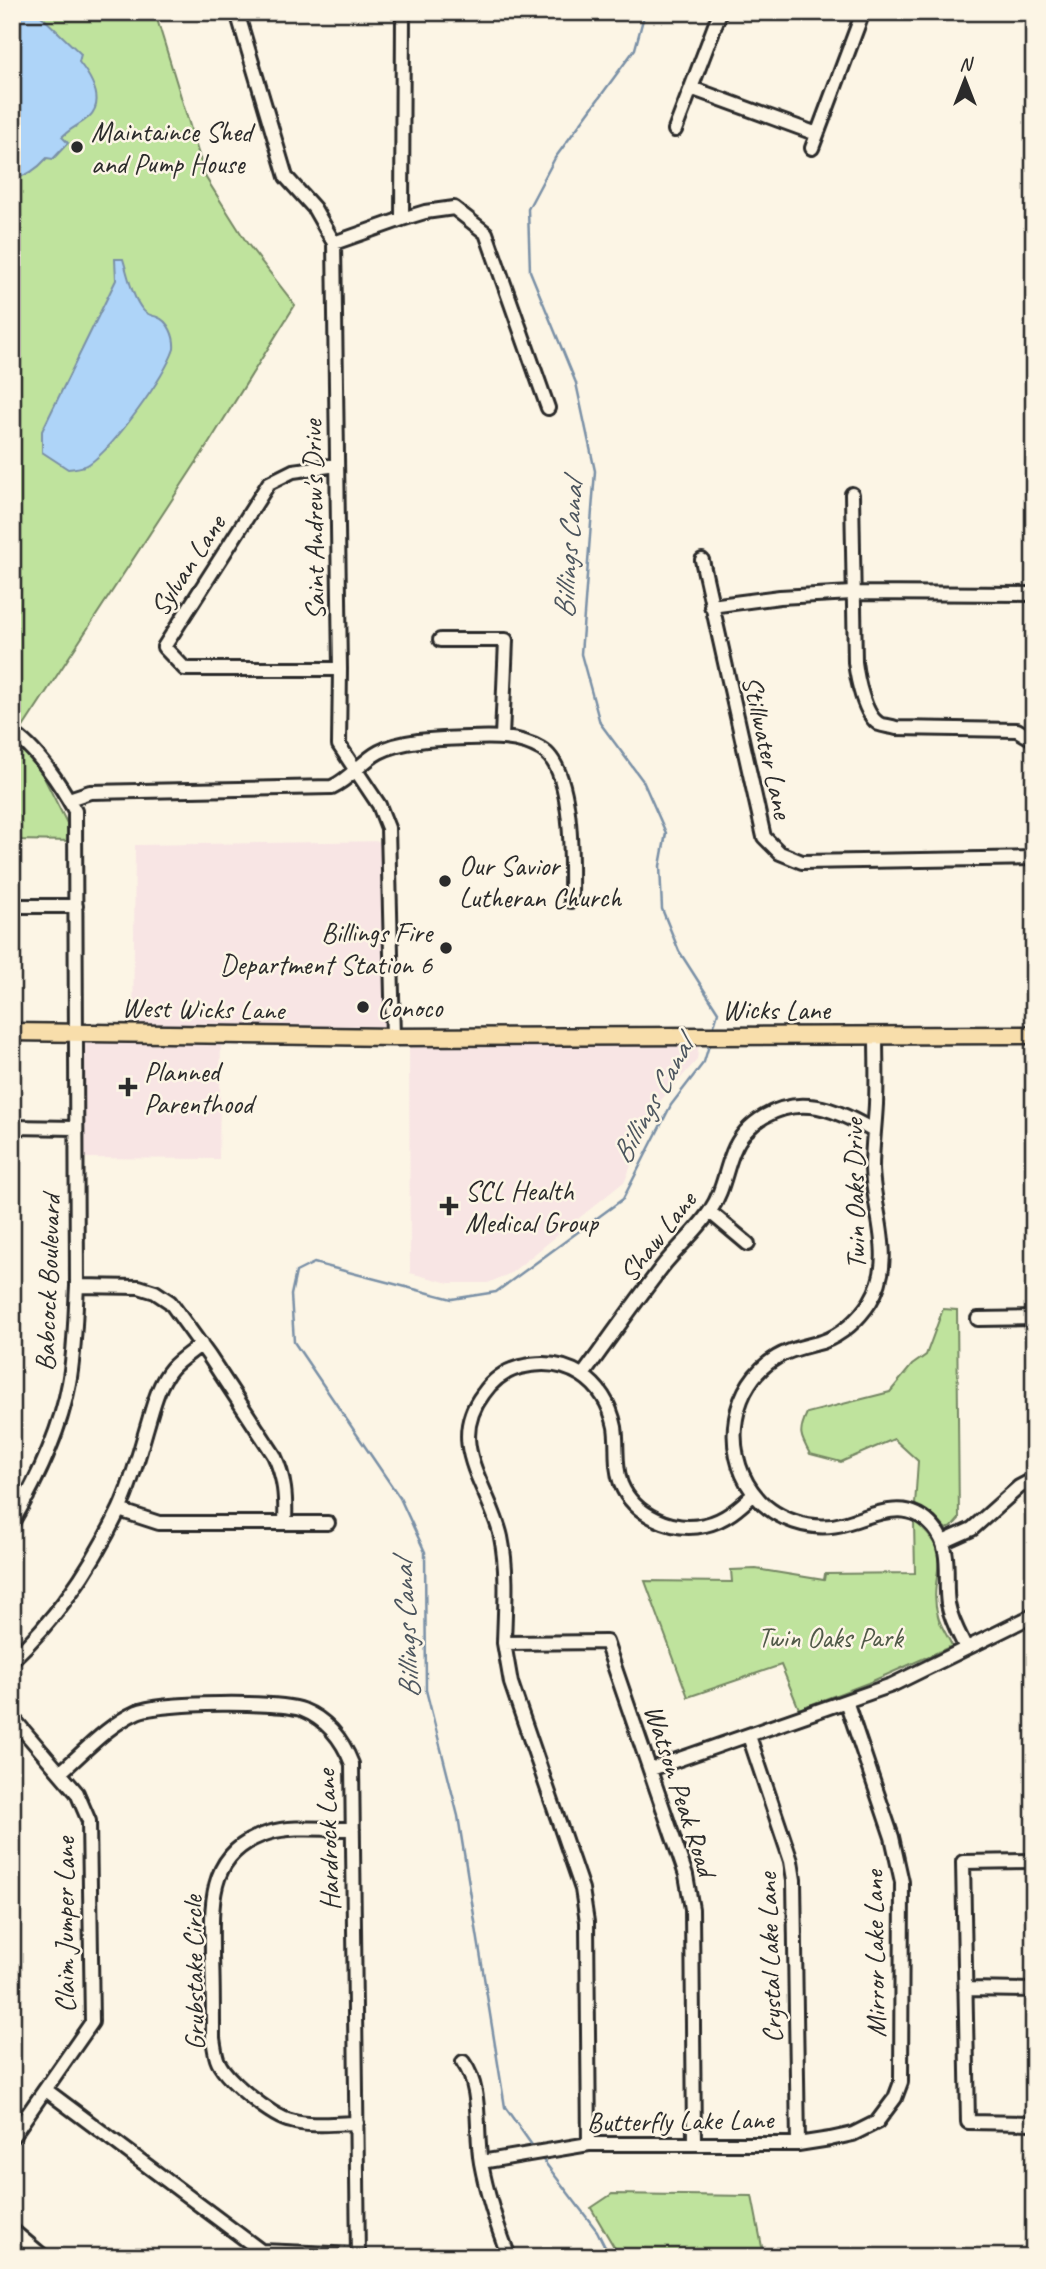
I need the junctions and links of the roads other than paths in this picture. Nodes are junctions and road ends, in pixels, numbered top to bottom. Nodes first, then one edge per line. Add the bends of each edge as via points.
1 (403, 12) edge
2 (720, 12) edge
3 (863, 12) edge
4 (240, 13) edge
5 (691, 88) junction
6 (675, 130) dead end
7 (817, 134) junction
8 (812, 148) dead end
9 (402, 219) junction
10 (334, 243) junction
11 (548, 408) dead end
12 (337, 465) junction
13 (852, 494) dead end
14 (702, 560) dead end
15 (852, 593) junction
16 (1034, 594) edge
17 (710, 606) junction
18 (440, 640) dead end
19 (340, 669) junction
20 (12, 733) edge
21 (502, 737) junction
22 (1034, 740) edge
23 (355, 772) junction
24 (69, 799) junction
25 (1034, 858) edge
26 (571, 901) dead end
27 (12, 906) edge
28 (76, 906) junction
29 (12, 1032) edge
30 (75, 1032) junction
31 (876, 1035) junction
32 (1034, 1035) edge
33 (393, 1037) junction
34 (12, 1127) edge
35 (75, 1128) junction
36 (874, 1131) junction
37 (710, 1212) junction
38 (748, 1244) dead end
39 (76, 1286) junction
40 (1034, 1318) edge
41 (978, 1319) dead end
42 (201, 1344) junction
43 (220, 1348) dead end
44 (209, 1356) junction
45 (583, 1374) junction
46 (1034, 1479) edge
47 (12, 1491) edge
48 (754, 1494) junction
49 (27, 1497) junction
50 (119, 1510) junction
51 (12, 1523) edge
52 (285, 1523) junction
53 (328, 1523) dead end
54 (943, 1542) junction
55 (1034, 1615) edge
56 (505, 1643) junction
57 (966, 1648) junction
58 (12, 1660) edge
59 (846, 1701) junction
60 (12, 1717) edge
61 (748, 1736) junction
62 (651, 1769) junction
63 (61, 1772) junction
64 (353, 1829) junction
65 (1034, 1861) edge
66 (965, 1989) junction
67 (1034, 1990) edge
68 (463, 2062) dead end
69 (47, 2090) junction
70 (877, 2122) joint
71 (357, 2123) junction
72 (1034, 2123) edge
73 (12, 2137) edge
74 (694, 2142) junction
75 (589, 2144) junction
76 (797, 2144) junction
77 (481, 2162) junction
78 (12, 2230) edge
79 (358, 2256) edge
80 (44, 2257) edge
81 (509, 2257) edge

1 - 9 street
2 - 5 street
3 - 7 street
4 - 10 street, Saint Andrew's Drive via 286,177 314,208
5 - 6 street
5 - 7 street
7 - 8 street
9 - 10 street
9 - 11 street via 454,208 486,233
10 - 12 street, Saint Andrew's Drive
12 - 19 street, Saint Andrew's Drive
12 - 19 street, Sylvan Lane via 293,471 269,483 164,647 185,669
13 - 15 street
14 - 17 street, Stillwater Lane
15 - 16 street
15 - 17 street
15 - 22 street via 857,677 869,713 879,724 1017,730
17 - 25 street, Stillwater Lane via 764,837 780,853 802,862
18 - 21 street via 506,640
19 - 23 street, Saint Andrew's Drive via 339,746
20 - 24 street via 25,740
21 - 23 street via 405,744 378,752
21 - 26 street via 542,749 563,779 572,854
23 - 24 street via 332,787 90,792
23 - 33 street, Saint Andrew's Drive via 379,805 388,828
24 - 28 street, Babcock Boulevard via 75,811
27 - 28 street
28 - 30 street, Babcock Boulevard
29 - 30 main road, West Wicks Lane
30 - 33 main road, West Wicks Lane
30 - 35 street, Babcock Boulevard
31 - 32 main road, Wicks Lane
31 - 33 main road, Wicks Lane
31 - 36 street, Twin Oaks Drive
34 - 35 street
35 - 39 street, Babcock Boulevard
36 - 37 street, Shaw Lane via 811,1105 768,1114 751,1124 734,1150
36 - 48 street, Twin Oaks Drive via 873,1191 883,1234 881,1283 847,1327 826,1341 779,1355 760,1368 746,1390 736,1414 733,1442 739,1472
37 - 38 street
37 - 45 street, Shaw Lane via 663,1266
39 - 42 street via 139,1287 155,1292 170,1302
39 - 49 street, Babcock Boulevard via 69,1385 44,1462
40 - 41 street
42 - 44 street
42 - 50 street via 164,1380
43 - 44 street
44 - 52 street via 281,1470
45 - 48 street via 607,1402 622,1486 634,1504 655,1519 679,1526 704,1526 737,1510
45 - 56 street via 537,1363 517,1367 492,1381 472,1408 467,1434 470,1458 495,1514 501,1540
46 - 54 street via 972,1530
47 - 49 street
48 - 54 street, Twin Oaks Drive via 777,1514 822,1527 875,1512 907,1511 921,1516
49 - 51 street, Babcock Boulevard
50 - 52 street via 159,1523
50 - 58 street via 63,1602
52 - 53 street
54 - 57 street via 948,1603
55 - 57 street
56 - 62 street, Watson Peak Road via 606,1642
56 - 75 street via 511,1682 582,1889 587,1922
57 - 59 street via 892,1685
59 - 61 street
59 - 70 street, Mirror Lake Lane via 892,1837 902,1882 901,2081
60 - 63 street, Claim Jumper Lane
61 - 62 street
61 - 76 street, Crystal Lake Lane via 794,1880
62 - 74 street, Watson Peak Road via 686,1875 692,1909
63 - 64 street, Hardrock Lane via 113,1726 139,1710 273,1705 303,1710 328,1726 345,1745 352,1765
63 - 69 street, Claim Jumper Lane via 78,1793 89,1821 92,2022
64 - 71 street, Hardrock Lane
64 - 71 street, Grubstake Circle via 270,1832 231,1848 212,1899 213,2038 217,2060 227,2077 277,2115 290,2121
65 - 66 street via 963,1862
66 - 67 street
66 - 72 street via 968,2122
68 - 77 street via 472,2074
69 - 73 street, Claim Jumper Lane
69 - 79 street via 261,2251
70 - 76 street, Butterfly Lake Lane via 853,2134
71 - 79 street, Hardrock Lane
74 - 75 street, Butterfly Lake Lane
74 - 76 street, Butterfly Lake Lane
75 - 77 street, Butterfly Lake Lane
77 - 81 street
78 - 80 street

